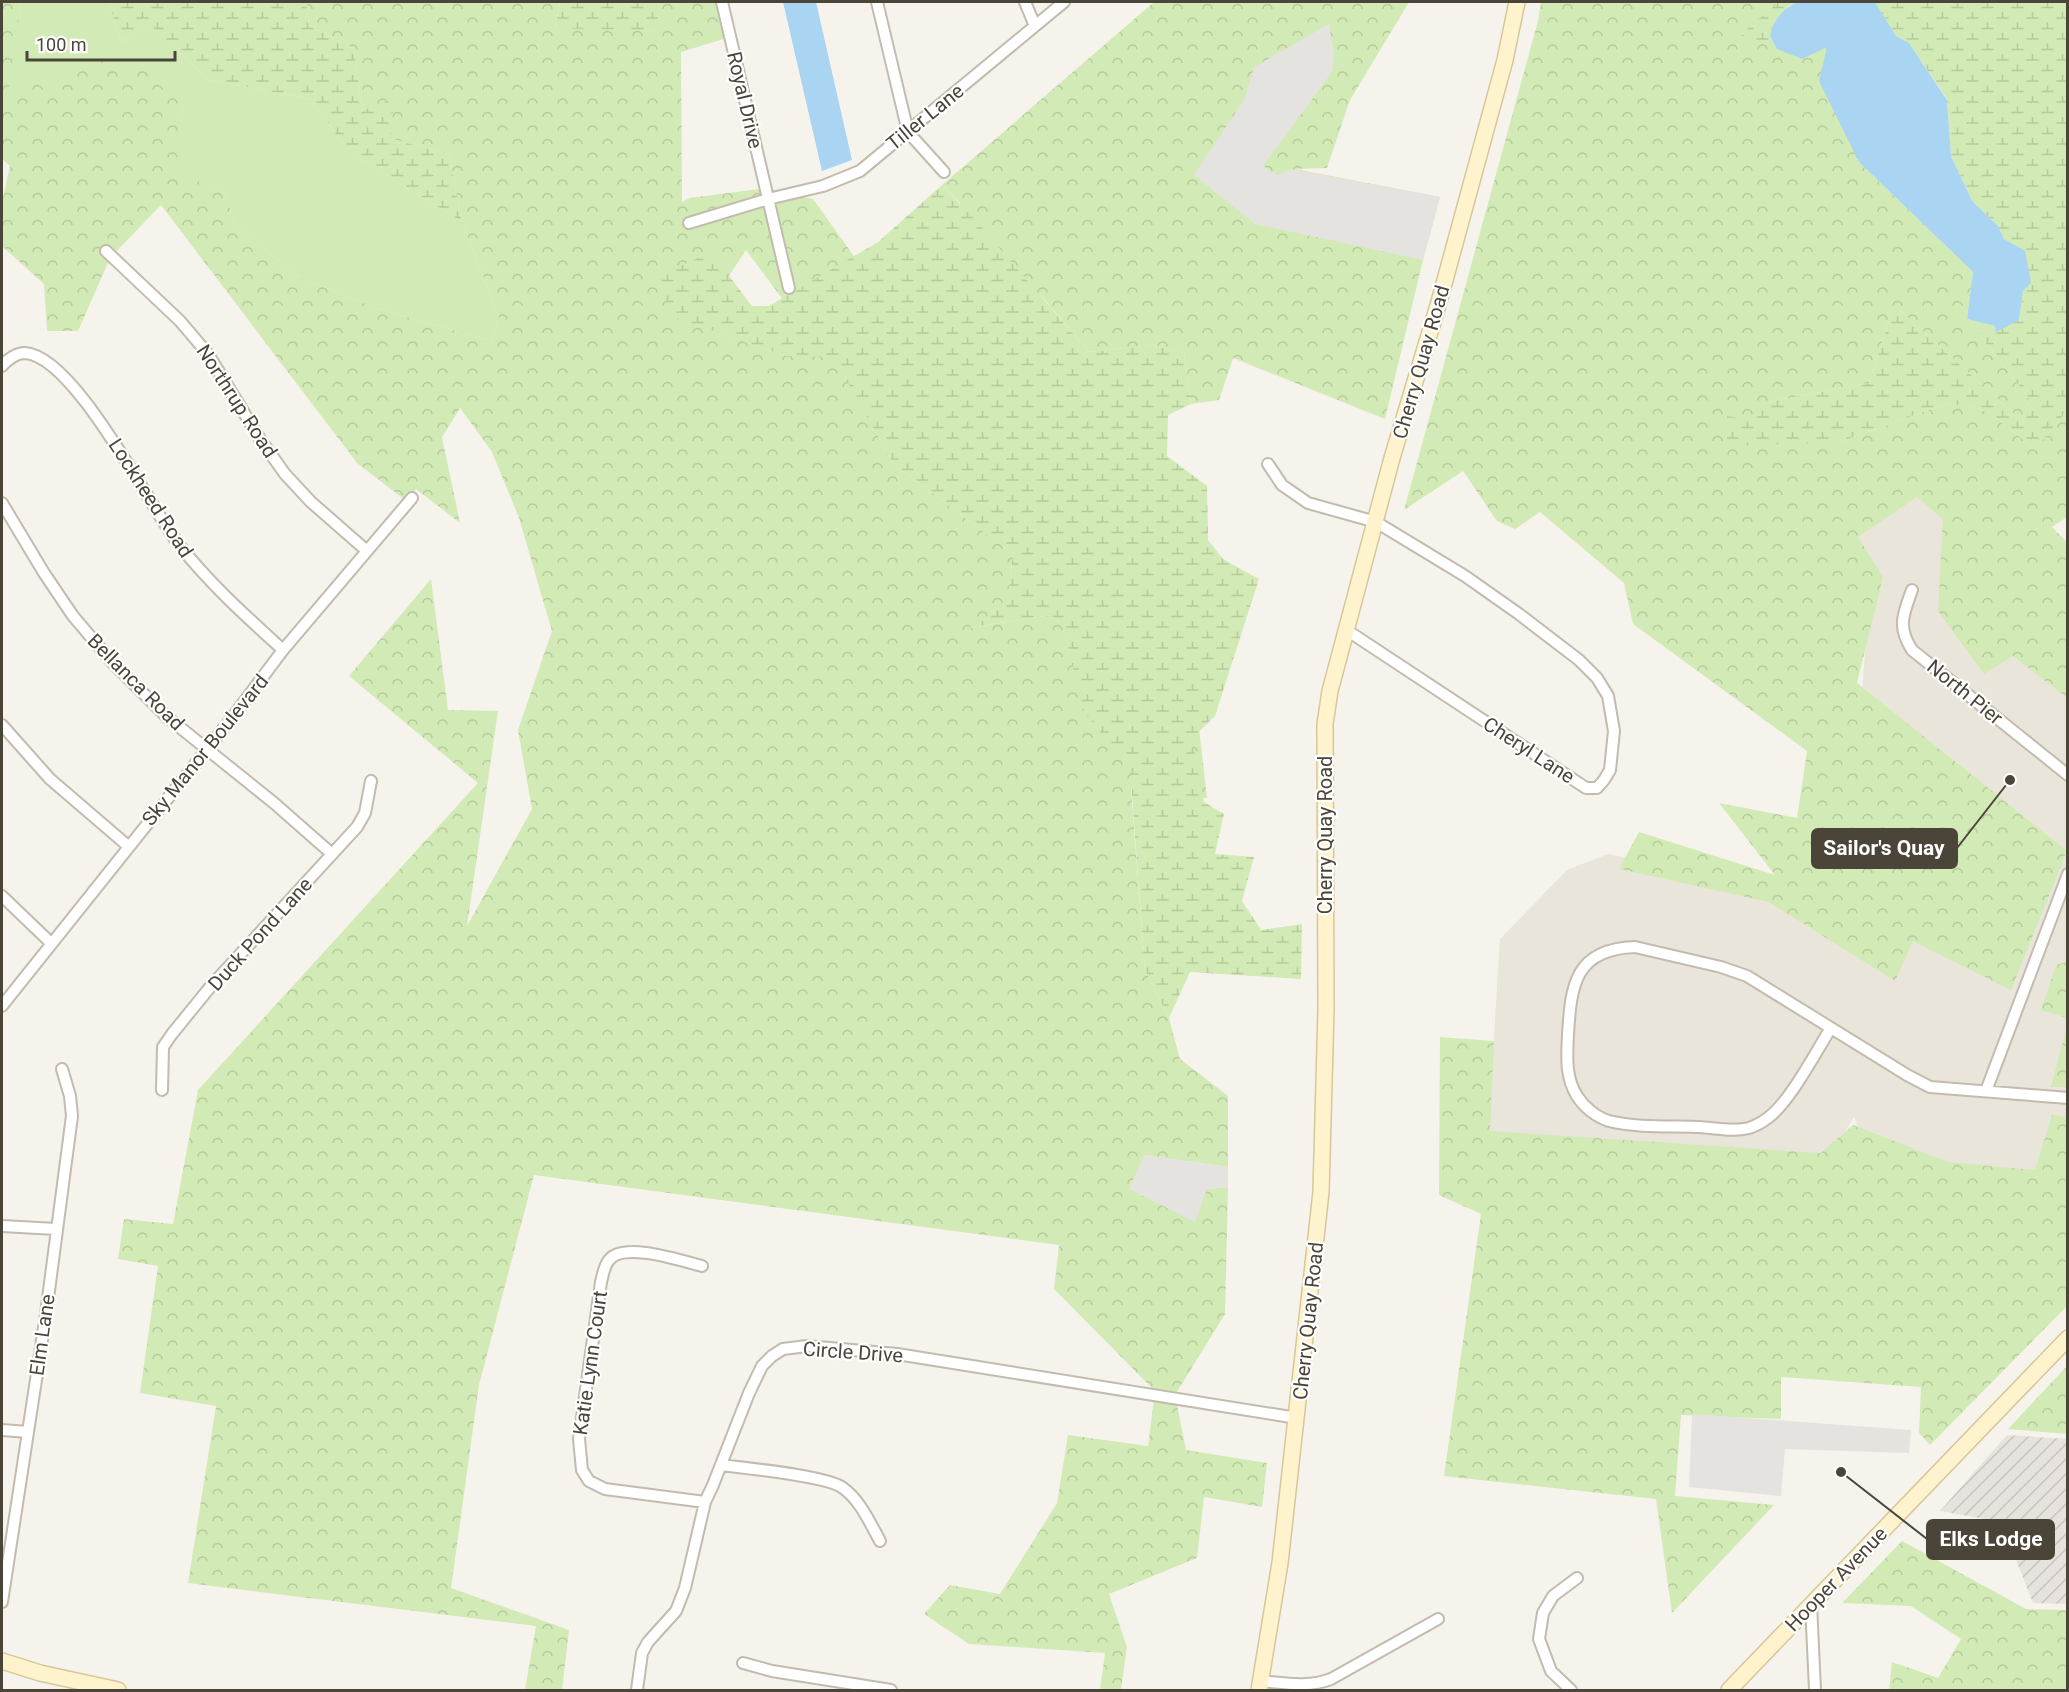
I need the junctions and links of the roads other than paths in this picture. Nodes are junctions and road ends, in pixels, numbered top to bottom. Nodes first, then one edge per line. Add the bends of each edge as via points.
1 (722, 2) edge
2 (877, 2) edge
3 (1025, 2) edge
4 (1064, 2) edge
5 (1517, 2) edge
6 (1035, 26) junction
7 (908, 132) junction
8 (944, 172) dead end
9 (768, 199) junction
10 (689, 223) dead end
11 (106, 251) dead end
12 (789, 288) dead end
13 (2, 366) edge
14 (1268, 465) dead end
15 (412, 498) dead end
16 (2, 503) edge
17 (1376, 522) junction
18 (367, 551) junction
19 (1912, 590) dead end
20 (1348, 631) junction
21 (283, 650) junction
22 (2, 725) edge
23 (206, 749) junction
24 (2067, 775) edge
25 (371, 782) dead end
26 (128, 846) junction
27 (332, 854) junction
28 (2067, 874) edge
29 (2, 896) edge
30 (51, 943) junction
31 (2, 1005) edge
32 (1831, 1028) junction
33 (62, 1069) dead end
34 (162, 1090) dead end
35 (1986, 1090) junction
36 (2067, 1098) edge
37 (2, 1226) edge
38 (56, 1229) junction
39 (702, 1266) dead end
40 (2067, 1338) edge
41 (1297, 1418) junction
42 (2, 1430) edge
43 (28, 1432) junction
44 (721, 1465) junction
45 (705, 1502) junction
46 (880, 1541) dead end
47 (1576, 1578) dead end
48 (2, 1602) edge
49 (1811, 1604) junction
50 (1438, 1619) dead end
51 (2, 1661) edge
52 (743, 1663) dead end
53 (1260, 1686) edge
54 (118, 1690) edge
55 (637, 1690) edge
56 (891, 1690) edge
57 (1571, 1690) edge
58 (1729, 1690) edge
59 (1815, 1690) edge

1 - 9 street, Royal Drive
2 - 7 street
3 - 6 street
4 - 6 street, Tiller Lane
5 - 17 street, Cherry Quay Road via 1505,60
6 - 7 street, Tiller Lane
7 - 8 street
7 - 9 street, Tiller Lane via 860,171 823,186
9 - 10 street, Tiller Lane
9 - 12 street
11 - 18 street, Northrup Road via 180,321 208,354 285,474
13 - 21 street, Lockheed Road via 18,354 27,353 46,362 68,381 114,442 178,543 220,594
14 - 17 street via 1282,485 1308,503
15 - 18 street, Sky Manor Boulevard
16 - 23 street, Bellanca Road via 73,616 167,717
17 - 20 street, Cherry Quay Road
17 - 20 street, Cheryl Lane via 1519,614 1597,678 1608,696 1614,731 1610,770 1597,788 1586,788
18 - 21 street, Sky Manor Boulevard
19 - 24 street, North Pier via 1902,618 1904,637 1912,650
20 - 41 street, Cherry Quay Road via 1330,691 1325,724 1326,1009 1321,1192
21 - 23 street, Sky Manor Boulevard
22 - 26 street via 50,780
23 - 26 street, Sky Manor Boulevard
23 - 27 street, Bellanca Road
25 - 27 street, Duck Pond Lane via 365,813
26 - 30 street, Sky Manor Boulevard
27 - 34 street, Duck Pond Lane via 172,1034 163,1047
28 - 35 street
29 - 30 street
30 - 31 street, Sky Manor Boulevard
32 - 32 street via 1783,1103 1750,1128 1607,1120 1590,1112 1577,1097 1567,1064 1574,983 1595,957 1623,947 1747,976
32 - 35 street via 1930,1087
33 - 38 street, Elm Lane via 72,1116
35 - 36 street
37 - 38 street
38 - 43 street, Elm Lane
39 - 45 street, Katie Lynn Court via 662,1255 629,1252 609,1259 601,1282 579,1439 582,1470 589,1481 605,1489
40 - 49 street, Hooper Avenue
41 - 44 street, Circle Drive via 897,1354 807,1346 783,1349 762,1366
41 - 53 street, Cherry Quay Road
42 - 43 street
43 - 48 street, Elm Lane
44 - 45 street, Circle Drive
44 - 46 street via 819,1479 842,1487 860,1507
45 - 55 street, Circle Drive via 685,1588 676,1611 642,1653
47 - 57 street via 1553,1596 1543,1613 1539,1639 1551,1671
49 - 58 street, Hooper Avenue
49 - 59 street
50 - 53 street via 1319,1684
51 - 54 street
52 - 56 street

